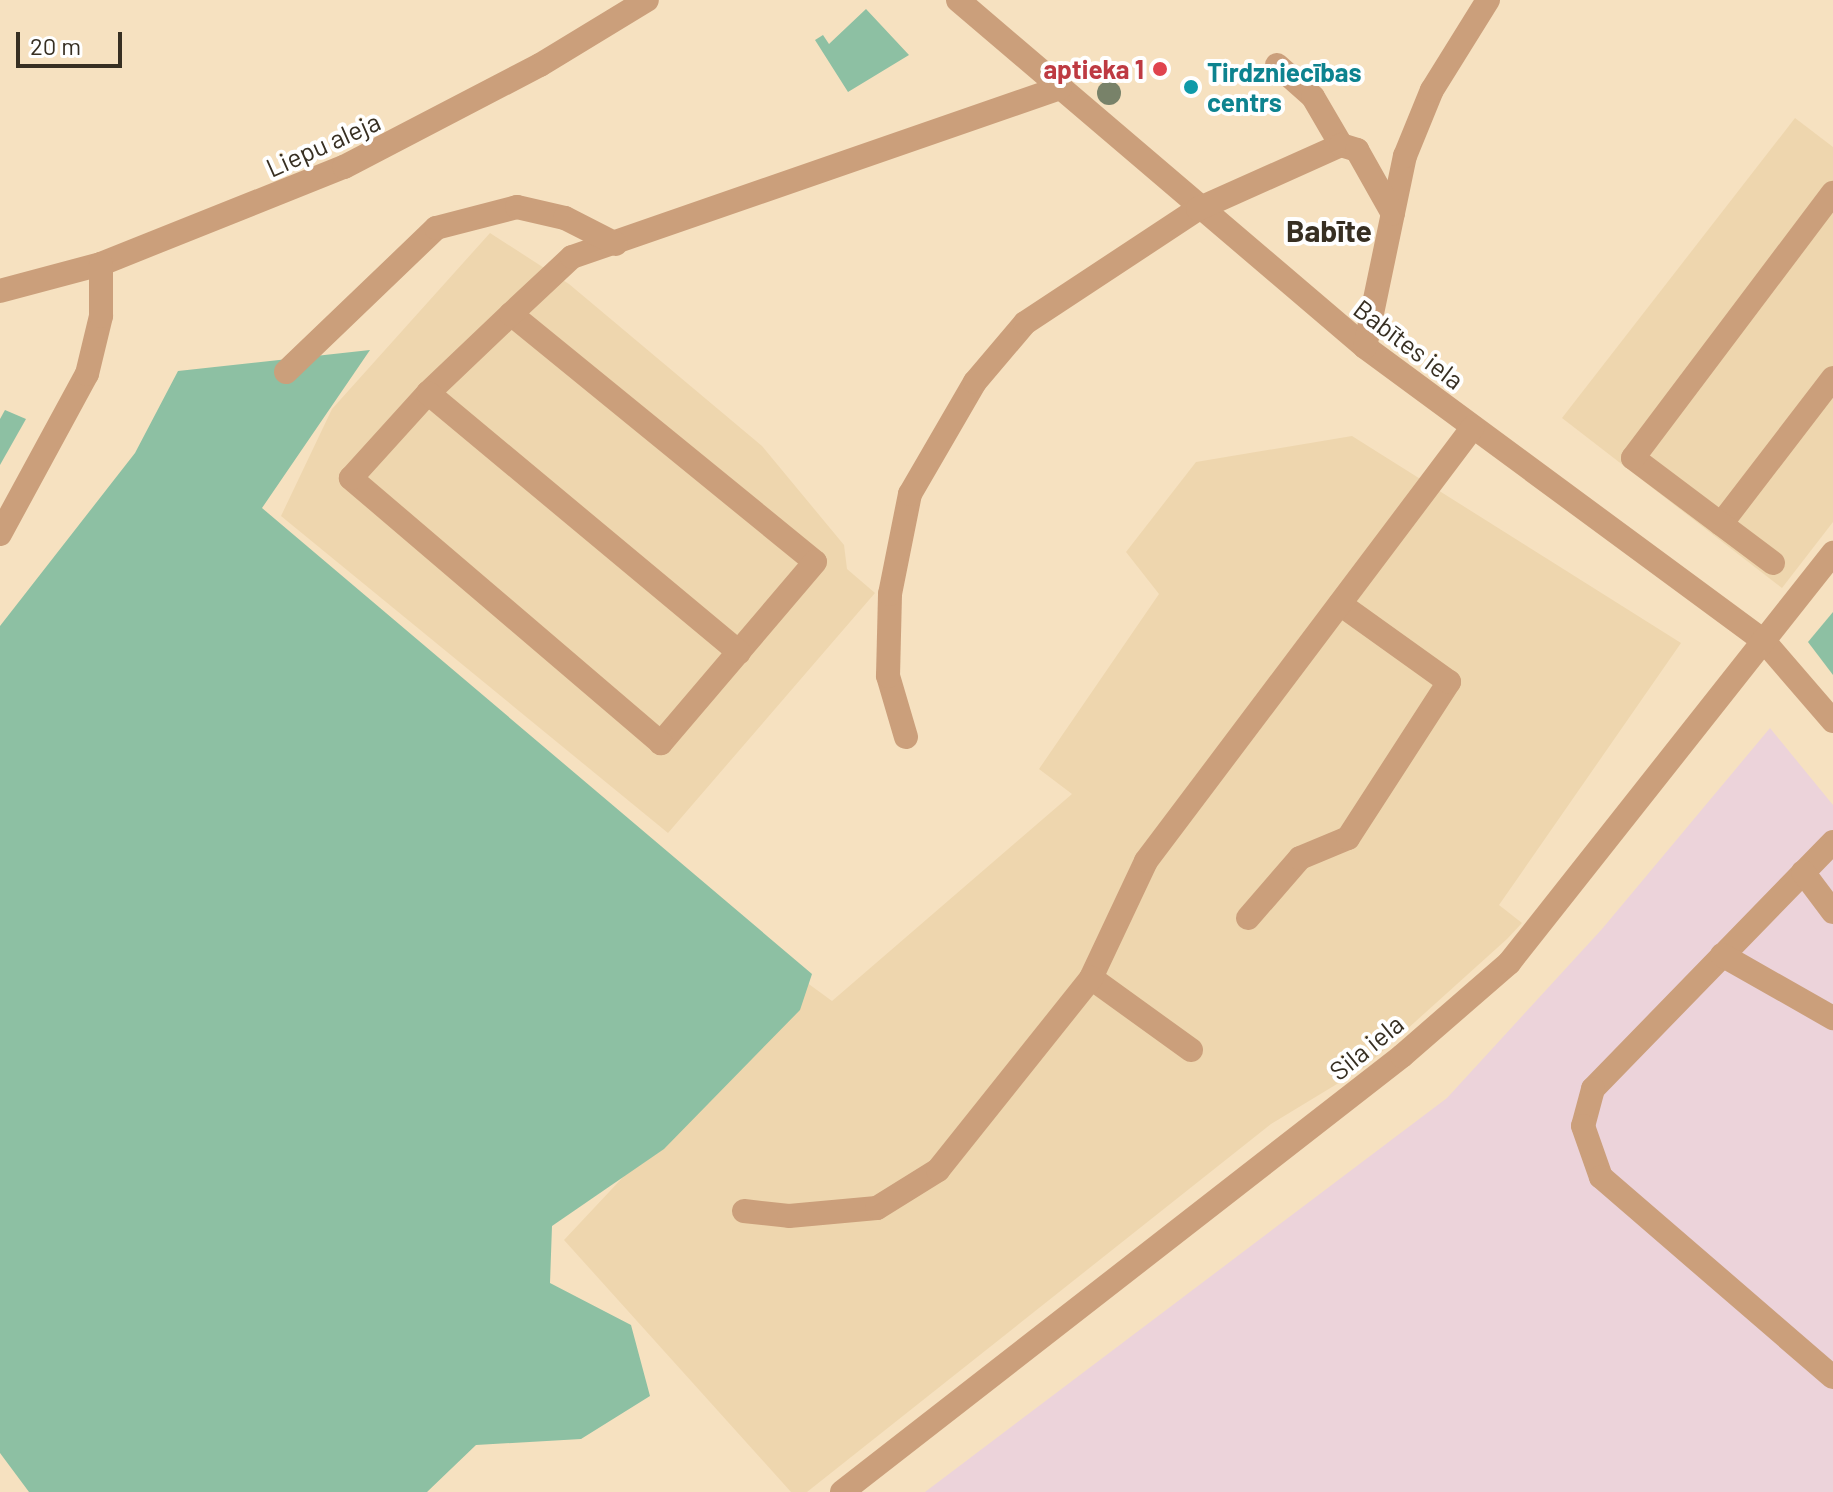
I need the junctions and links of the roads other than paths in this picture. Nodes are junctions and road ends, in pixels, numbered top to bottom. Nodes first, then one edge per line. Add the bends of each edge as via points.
1 (647, 0) edge
2 (958, 0) edge
3 (1488, 0) edge
4 (1277, 65) dead end
5 (1060, 88) junction
6 (1341, 145) junction
7 (1833, 193) edge
8 (1198, 209) junction
9 (1393, 214) junction
10 (616, 244) junction
11 (101, 264) junction
12 (0, 291) edge
13 (511, 314) junction
14 (1365, 347) junction
15 (286, 372) dead end
16 (1833, 378) edge
17 (428, 393) junction
18 (1473, 427) junction
19 (1721, 524) junction
20 (0, 534) edge
21 (1833, 553) edge
22 (1773, 563) dead end
23 (1340, 604) junction
24 (1763, 640) junction
25 (739, 652) junction
26 (1833, 721) edge
27 (906, 737) dead end
28 (1833, 842) edge
29 (1803, 872) junction
30 (1833, 912) edge
31 (1248, 918) dead end
32 (1722, 955) junction
33 (1091, 978) junction
34 (1833, 1018) edge
35 (1191, 1050) dead end
36 (744, 1211) dead end
37 (1833, 1377) edge
38 (842, 1492) edge

1 - 11 street, Liepu aleja via 513,80 344,167
2 - 5 street, Babītes iela
3 - 9 street via 1432,90 1405,156
4 - 6 street via 1313,97
5 - 8 street, Babītes iela
5 - 10 street
6 - 8 street
6 - 9 street via 1357,150
7 - 19 street via 1633,458
8 - 14 street, Babītes iela
8 - 27 street via 1025,323 975,382 910,494 890,594 888,662
9 - 14 street
10 - 13 street via 572,257
10 - 15 street via 565,218 517,207 436,228
11 - 12 street, Liepu aleja
11 - 20 street via 101,316 87,374
13 - 17 street
13 - 25 street via 815,562
14 - 18 street, Babītes iela
16 - 19 street
17 - 25 street
17 - 25 street via 351,478 661,743
18 - 23 street
18 - 24 street, Babītes iela
19 - 22 street
21 - 24 street, Sila iela
23 - 31 street via 1449,682 1348,838 1300,858
23 - 33 street via 1146,861
24 - 26 street, Babītes iela
24 - 38 street, Sila iela via 1509,963 1402,1056
28 - 29 street
29 - 30 street
29 - 32 street
32 - 34 street
32 - 37 street via 1593,1089 1583,1126 1601,1177
33 - 35 street
33 - 36 street via 938,1170 877,1208 789,1216

